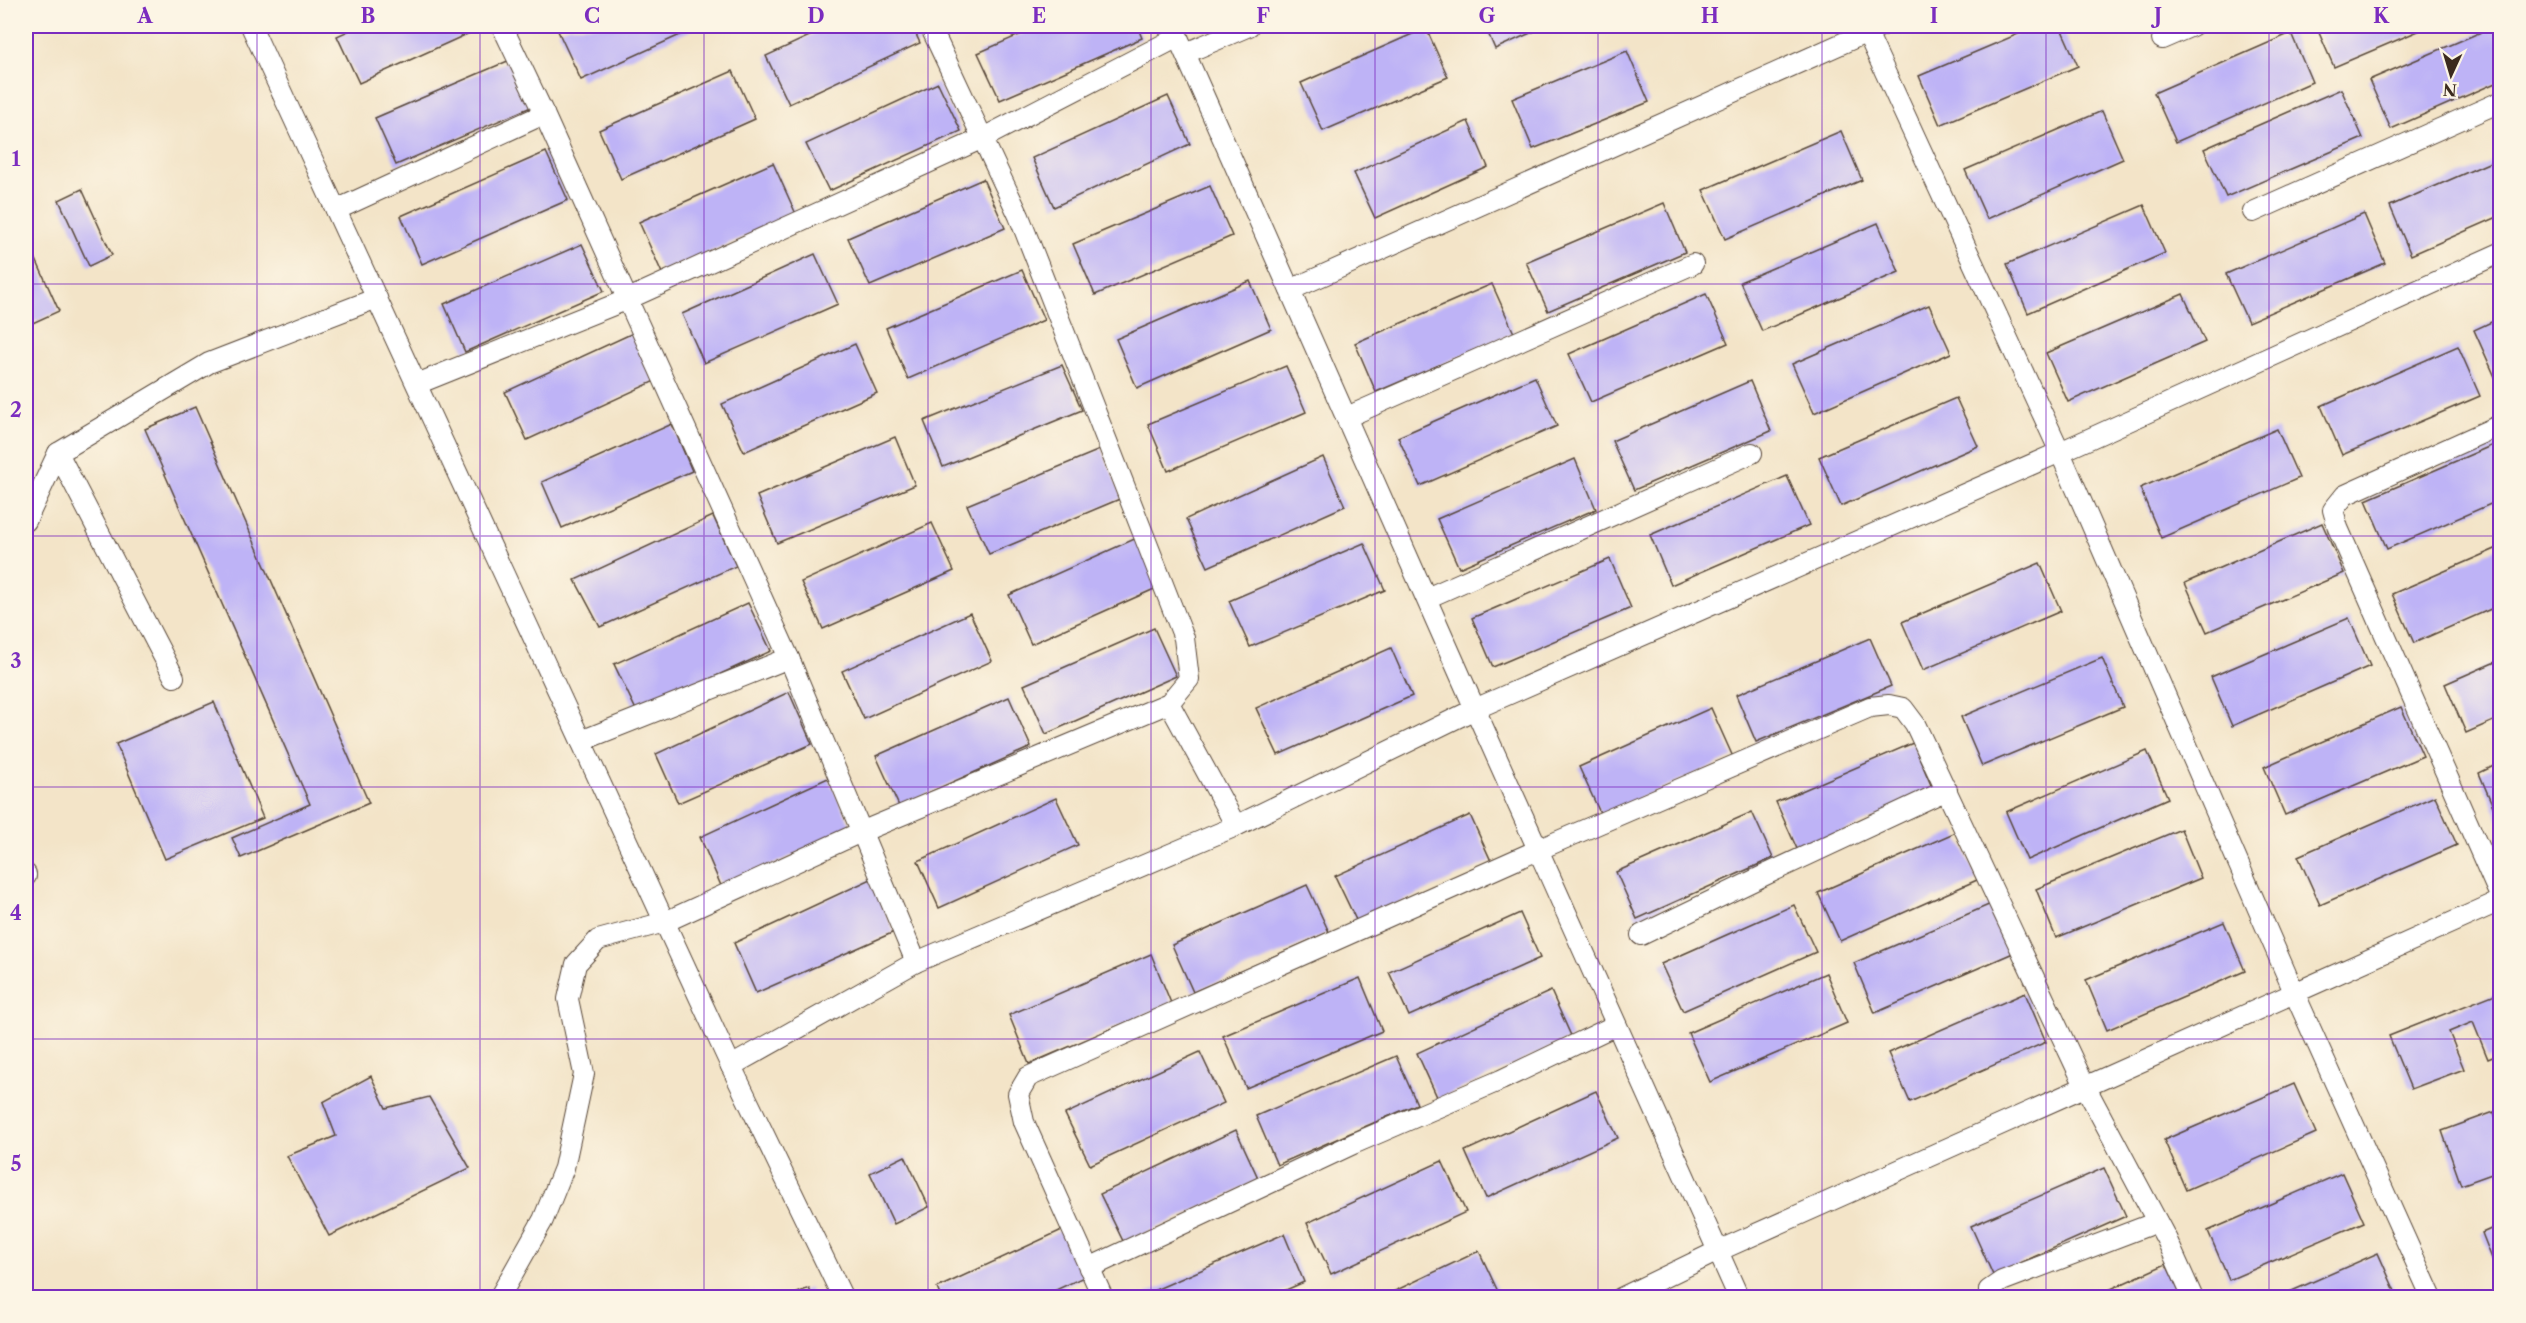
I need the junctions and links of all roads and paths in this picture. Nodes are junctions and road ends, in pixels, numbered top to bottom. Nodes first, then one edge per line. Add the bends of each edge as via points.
1 (502, 26) edge
2 (930, 26) edge
3 (1248, 26) edge
4 (2192, 26) edge
5 (259, 28) edge
6 (1871, 28) edge
7 (1179, 38) edge
8 (2162, 39) dead end
9 (2500, 102) edge
10 (544, 114) junction
11 (983, 138) junction
12 (336, 210) junction
13 (2253, 212) dead end
14 (2500, 253) edge
15 (1693, 264) dead end
16 (1290, 290) junction
17 (377, 298) junction
18 (626, 300) junction
19 (417, 384) junction
20 (1347, 417) junction
21 (2500, 425) edge
22 (2060, 452) junction
23 (58, 453) junction
24 (1752, 453) dead end
25 (26, 521) edge
26 (1426, 598) junction
27 (789, 658) junction
28 (174, 677) dead end
29 (1169, 703) junction
30 (1475, 709) junction
31 (581, 741) junction
32 (1947, 790) junction
33 (1236, 826) junction
34 (861, 832) junction
35 (1540, 849) junction
36 (2500, 896) edge
37 (2500, 901) edge
38 (665, 922) junction
39 (1641, 935) dead end
40 (916, 962) junction
41 (2294, 992) junction
42 (1616, 1025) junction
43 (731, 1066) junction
44 (2085, 1086) junction
45 (2157, 1222) junction
46 (1718, 1251) junction
47 (1089, 1268) junction
48 (499, 1298) edge
49 (843, 1298) edge
50 (1103, 1298) edge
51 (1621, 1298) edge
52 (1739, 1298) edge
53 (1989, 1298) edge
54 (2193, 1298) edge
55 (2432, 1298) edge

1 - 10 lane
2 - 11 lane
3 - 7 lane
4 - 8 lane
5 - 12 lane
6 - 16 lane
6 - 22 lane
7 - 11 lane
7 - 16 lane
9 - 13 lane
10 - 12 lane
10 - 18 lane
11 - 18 lane
11 - 29 lane via 1019,216 1184,638 1189,679
12 - 17 lane
14 - 22 lane
15 - 20 lane
16 - 20 lane
17 - 19 lane
17 - 23 lane via 209,363
18 - 19 lane
18 - 27 lane
19 - 31 lane
20 - 26 lane
21 - 36 lane via 2345,495 2333,510
22 - 30 lane
22 - 41 lane
23 - 25 lane
23 - 28 lane
24 - 26 lane
26 - 30 lane
27 - 31 lane
27 - 34 lane
29 - 33 lane
29 - 34 lane
30 - 33 lane
30 - 35 lane
31 - 38 lane
32 - 35 lane via 1904,708 1870,707
32 - 39 lane
32 - 44 lane
33 - 40 lane
34 - 38 lane
34 - 40 lane
35 - 42 lane
35 - 47 lane via 1028,1077 1018,1094 1024,1122
37 - 41 lane
38 - 43 lane
38 - 48 lane via 598,940 576,964 568,999 584,1074 575,1124 564,1168 543,1220
40 - 43 lane
41 - 44 lane
41 - 55 lane
42 - 46 lane
42 - 47 lane
43 - 49 lane
44 - 45 lane
44 - 46 lane
45 - 53 lane via 2002,1281 1989,1290
45 - 54 lane
46 - 51 lane
46 - 52 lane
47 - 50 lane

